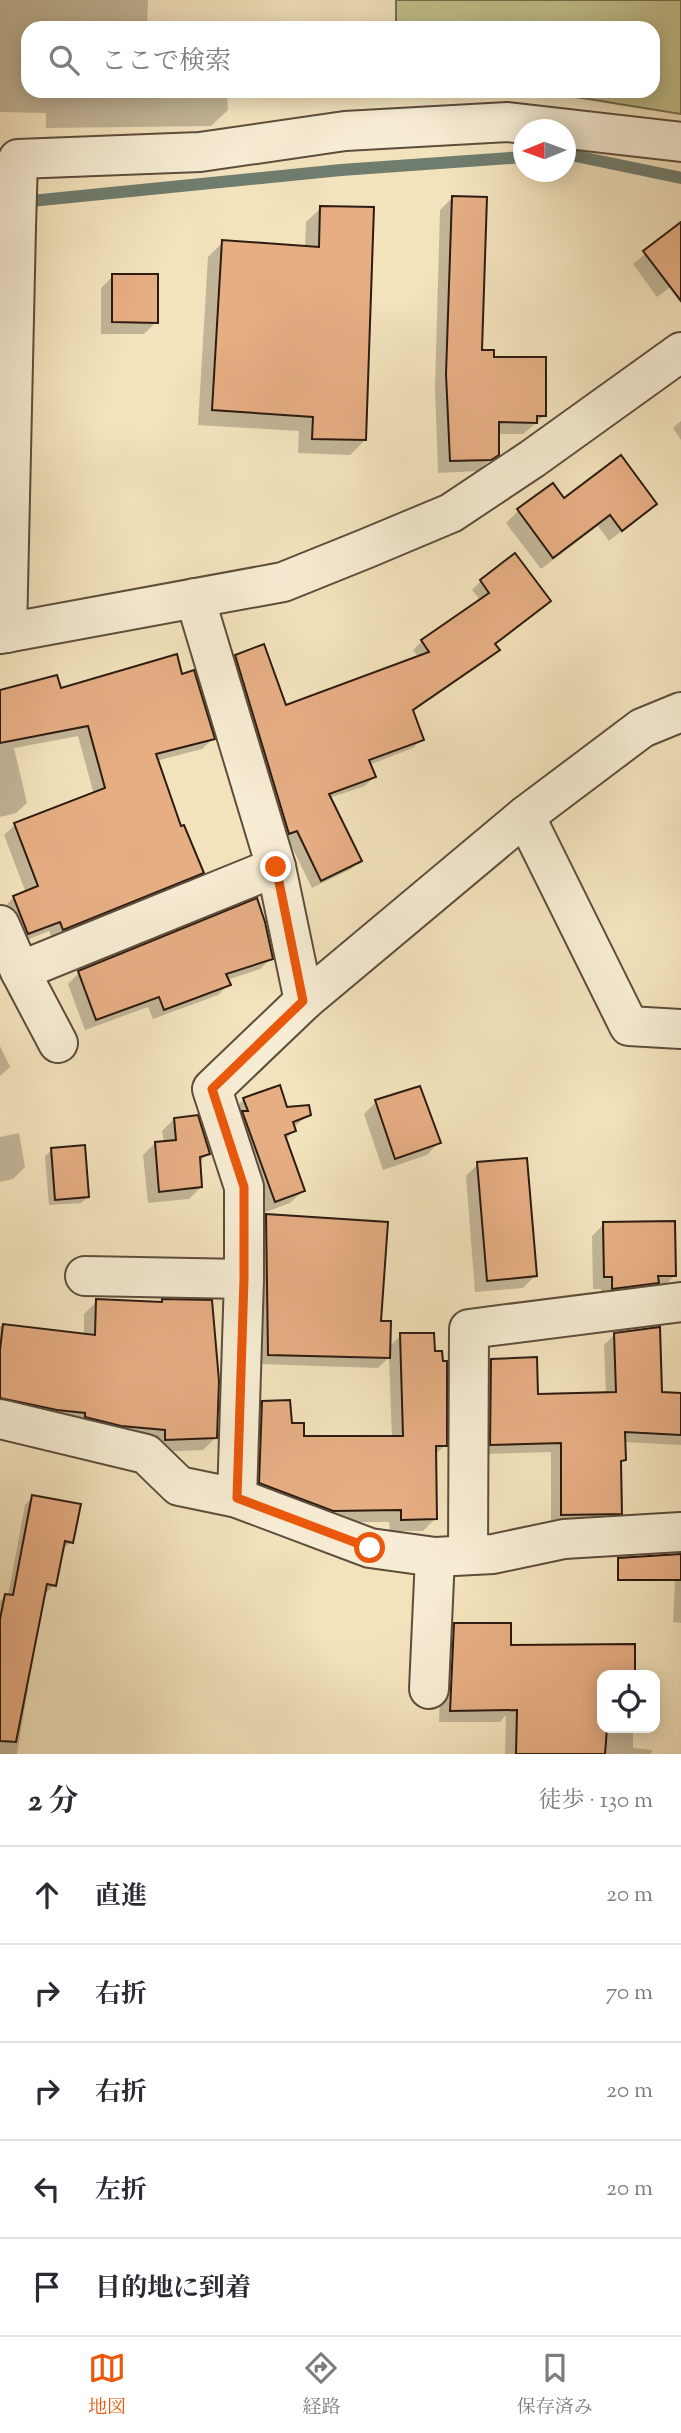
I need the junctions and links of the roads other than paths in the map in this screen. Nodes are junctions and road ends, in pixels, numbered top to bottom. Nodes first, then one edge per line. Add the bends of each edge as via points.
1 (681, 142) edge
2 (12, 164) edge
3 (8, 228) edge
4 (681, 352) edge
5 (195, 598) junction
6 (4, 633) edge
7 (681, 712) edge
8 (525, 816) junction
9 (276, 867) junction
10 (0, 925) edge
11 (20, 971) junction
12 (303, 1001) junction
13 (681, 1028) edge
14 (58, 1044) dead end
15 (85, 1276) dead end
16 (244, 1279) junction
17 (681, 1302) edge
18 (0, 1419) edge
19 (237, 1498) junction
20 (681, 1532) edge
21 (452, 1556) junction
22 (429, 1689) dead end

1 - 2 street via 508,122 345,131 200,152
2 - 3 street
3 - 6 street
4 - 5 street via 451,513 283,582
5 - 6 street
5 - 9 street
7 - 8 street via 642,728
8 - 12 street
8 - 13 street via 629,1026
9 - 11 street
9 - 12 street
10 - 11 street
11 - 14 street
12 - 16 street via 212,1089 244,1187
15 - 16 street
16 - 19 street
17 - 21 street via 469,1329
18 - 19 street via 146,1454 179,1486
19 - 21 street via 370,1548
20 - 21 street via 564,1539 494,1554
21 - 22 street

